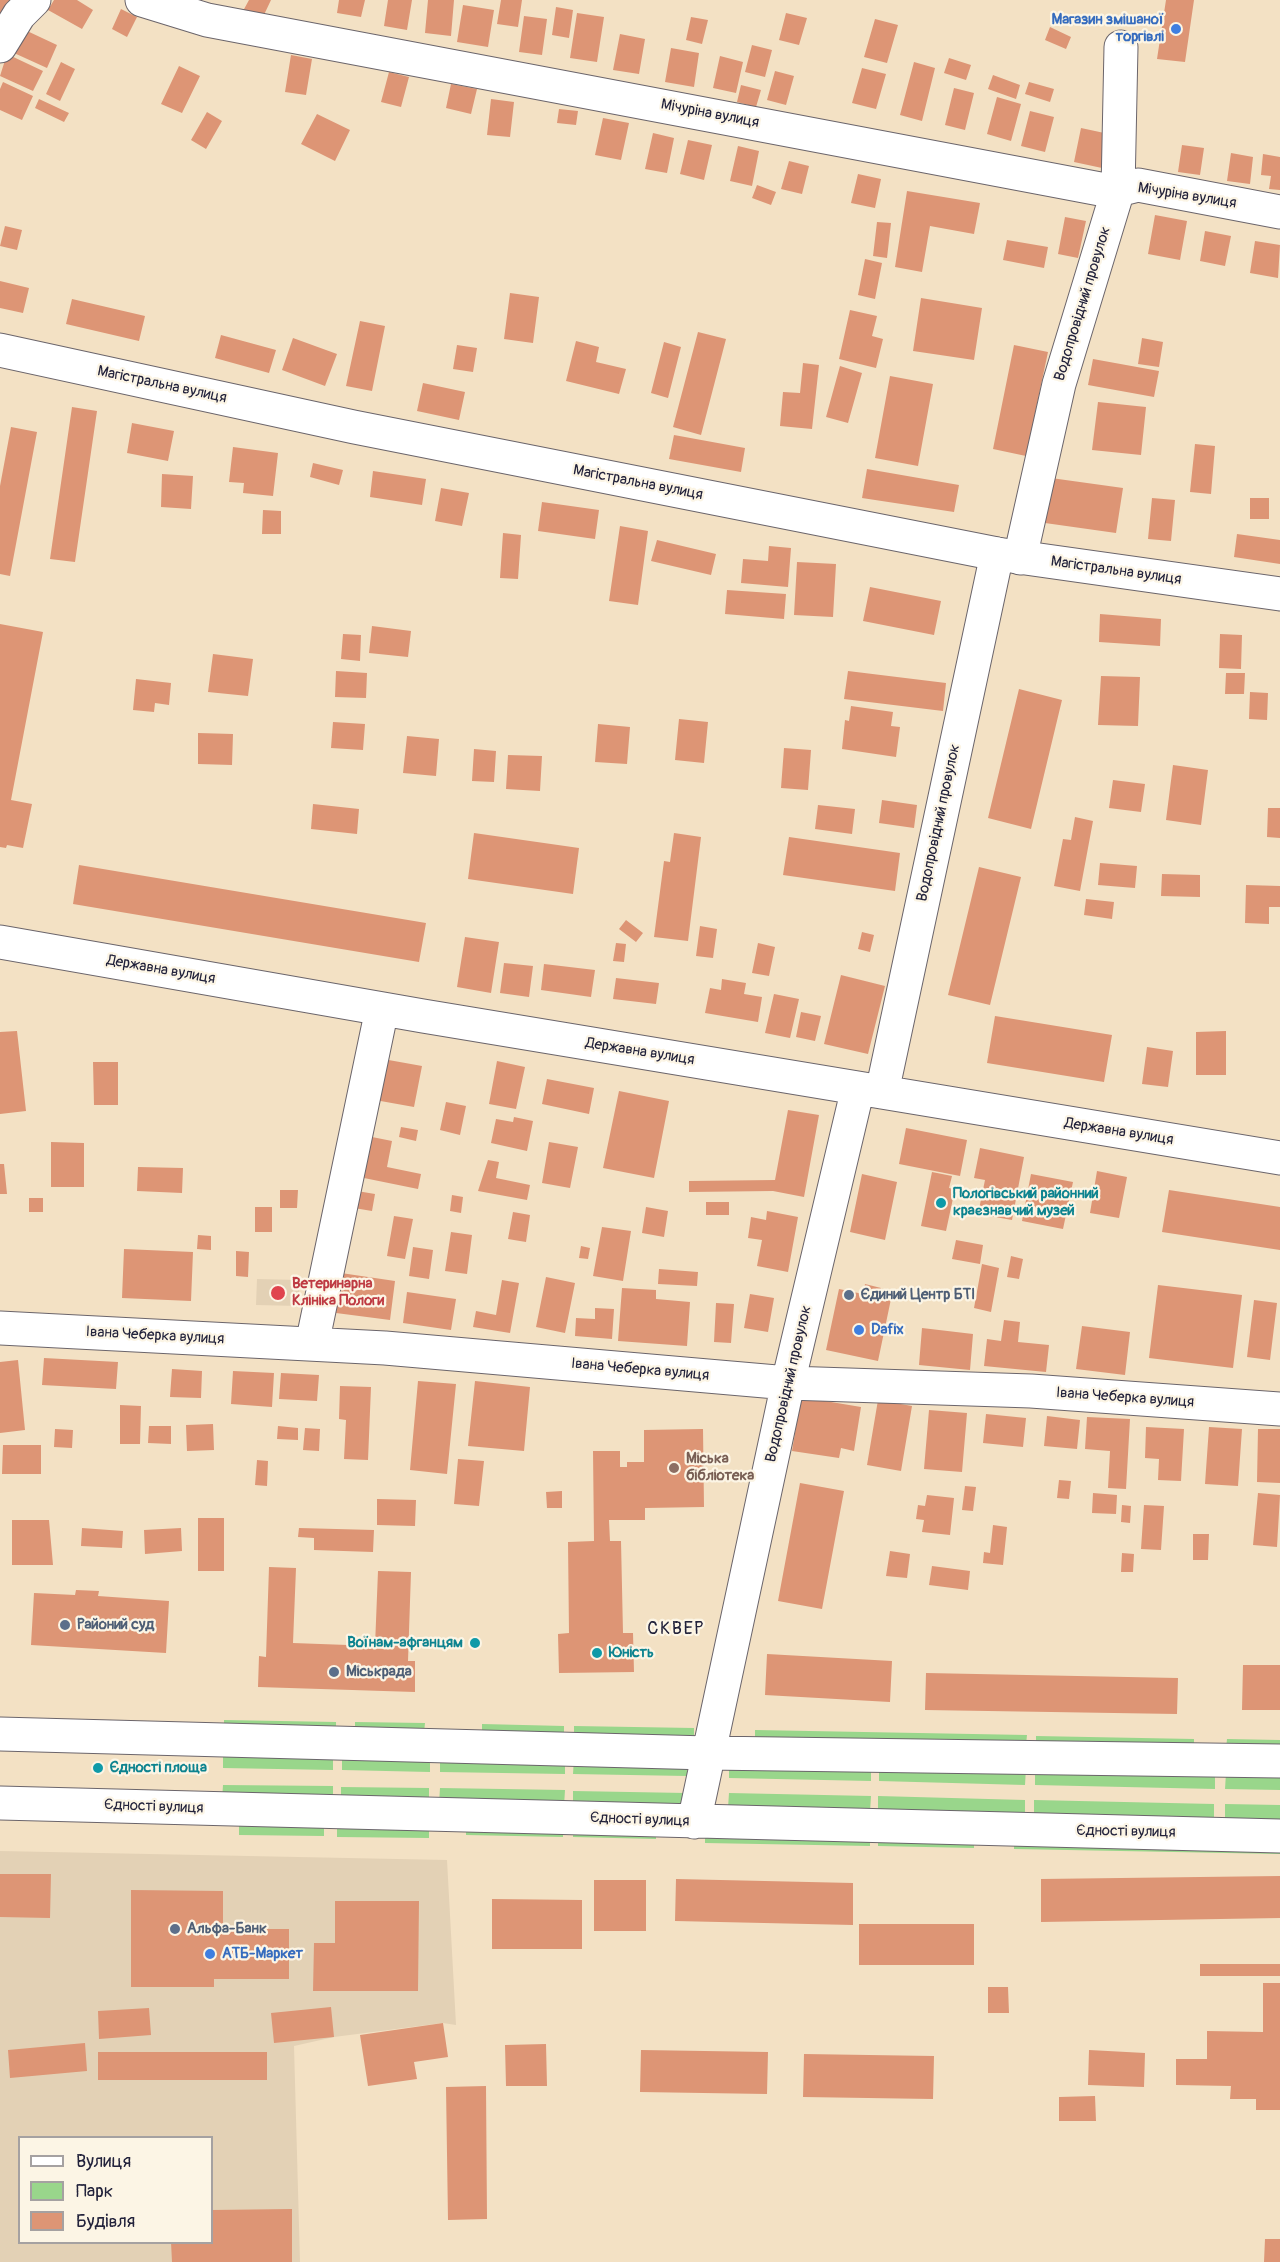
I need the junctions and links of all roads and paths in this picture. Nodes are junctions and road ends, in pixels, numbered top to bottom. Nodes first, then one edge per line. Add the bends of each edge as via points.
1 (34, 0) edge
2 (142, 0) edge
3 (0, 46) edge
4 (1121, 47) dead end
5 (1118, 190) junction
6 (1280, 212) edge
7 (0, 350) edge
8 (1008, 556) junction
9 (1280, 594) edge
10 (0, 942) edge
11 (382, 1009) junction
12 (870, 1090) junction
13 (1280, 1158) edge
14 (0, 1328) edge
15 (312, 1344) junction
16 (788, 1383) junction
17 (1280, 1409) edge
18 (0, 1734) edge
19 (708, 1753) junction
20 (1280, 1761) edge
21 (0, 1803) edge
22 (694, 1822) junction
23 (1280, 1836) edge

1 - 3 street via 19,15
2 - 5 street, Мічуріна вулиця via 207,20
4 - 5 street, Водопровідний провулок
5 - 6 street, Мічуріна вулиця via 1138,185
5 - 8 street, Водопровідний провулок
7 - 8 street, Магістральна вулиця via 354,427
8 - 9 street, Магістральна вулиця
8 - 12 street, Водопровідний провулок
10 - 11 street, Державна вулиця
11 - 12 street, Державна вулиця
11 - 15 street
12 - 13 street, Державна вулиця
12 - 16 street, Водопровідний провулок
14 - 15 street, Івана Чеберка вулиця
15 - 16 street, Івана Чеберка вулиця
16 - 17 street, Івана Чеберка вулиця via 1031,1391
16 - 19 street, Водопровідний провулок
18 - 19 street
19 - 20 street
19 - 22 street, Водопровідний провулок
21 - 22 street, Єдності вулиця
22 - 23 street, Єдності вулиця

